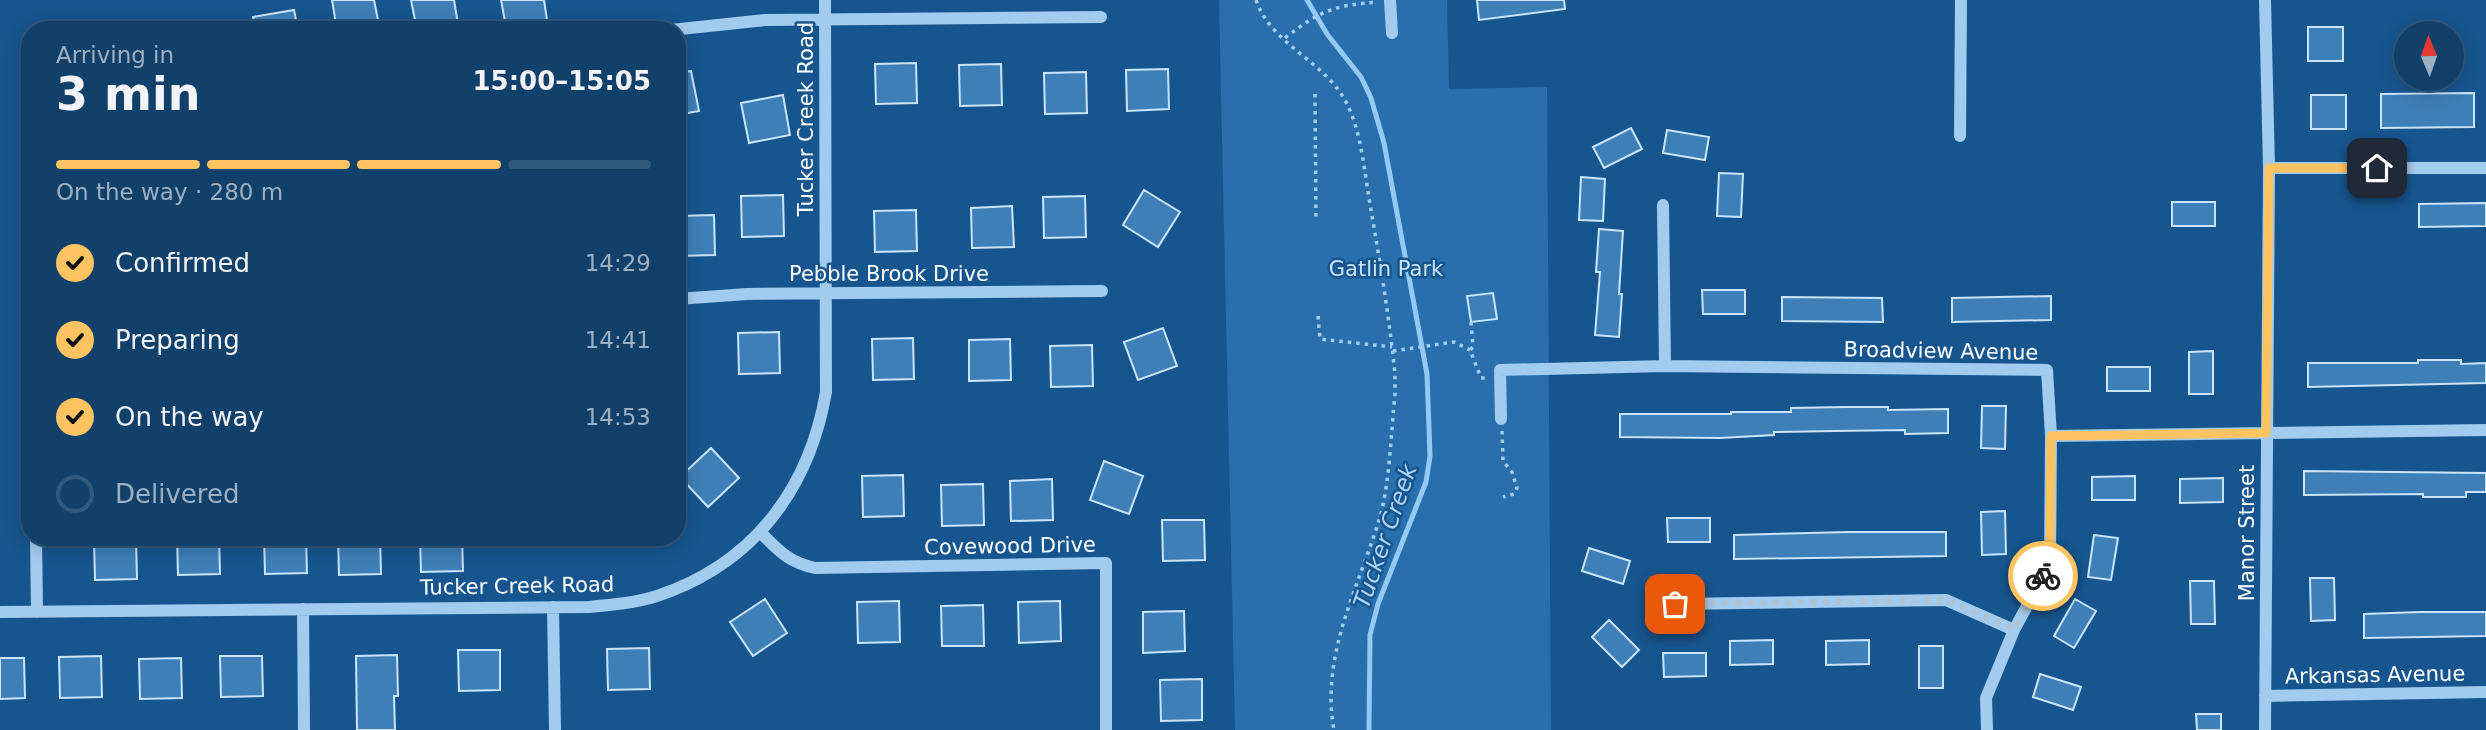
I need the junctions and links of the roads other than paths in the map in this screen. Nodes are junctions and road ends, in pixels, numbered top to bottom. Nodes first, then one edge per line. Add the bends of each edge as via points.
1 (825, 0) edge
2 (1390, 0) edge
3 (1961, 0) edge
4 (2265, 0) edge
5 (1101, 17) dead end
6 (825, 19) junction
7 (686, 28) edge
8 (1392, 33) dead end
9 (1960, 136) dead end
10 (2269, 168) junction
11 (2486, 168) edge
12 (1663, 205) dead end
13 (1102, 291) dead end
14 (826, 294) junction
15 (686, 298) edge
16 (1665, 366) junction
17 (1502, 419) dead end
18 (2486, 430) edge
19 (2266, 433) junction
20 (2051, 436) junction
21 (760, 533) junction
22 (36, 546) edge
23 (1675, 604) dead end
24 (553, 607) junction
25 (303, 610) junction
26 (0, 612) edge
27 (37, 612) junction
28 (2014, 629) junction
29 (2486, 692) edge
30 (2265, 696) junction
31 (304, 730) edge
32 (555, 730) edge
33 (1105, 730) edge
34 (1987, 730) edge
35 (2265, 730) edge

1 - 6 street, Tucker Creek Road
2 - 8 street
3 - 9 street
4 - 10 street, Manor Street
5 - 6 street
6 - 7 street
6 - 14 street, Tucker Creek Road
10 - 11 street
10 - 19 street, Manor Street
12 - 16 street
13 - 14 street, Pebble Brook Drive
14 - 15 street, Pebble Brook Drive
14 - 21 street, Tucker Creek Road via 826,392 821,420 797,479
16 - 17 street, Broadview Avenue via 1500,370
16 - 20 street, Broadview Avenue via 2047,370
18 - 19 street
19 - 20 street
19 - 30 street, Manor Street
20 - 28 street via 2050,564
21 - 24 street, Tucker Creek Road via 720,566 656,596 622,604
21 - 33 street, Covewood Drive via 786,557 815,568 1106,563
22 - 27 street
23 - 28 street via 1947,600
24 - 25 street, Tucker Creek Road
24 - 32 street
25 - 27 street, Tucker Creek Road
25 - 31 street
26 - 27 street, Tucker Creek Road
28 - 34 street via 1986,698
29 - 30 street, Arkansas Avenue
30 - 35 street, Manor Street

